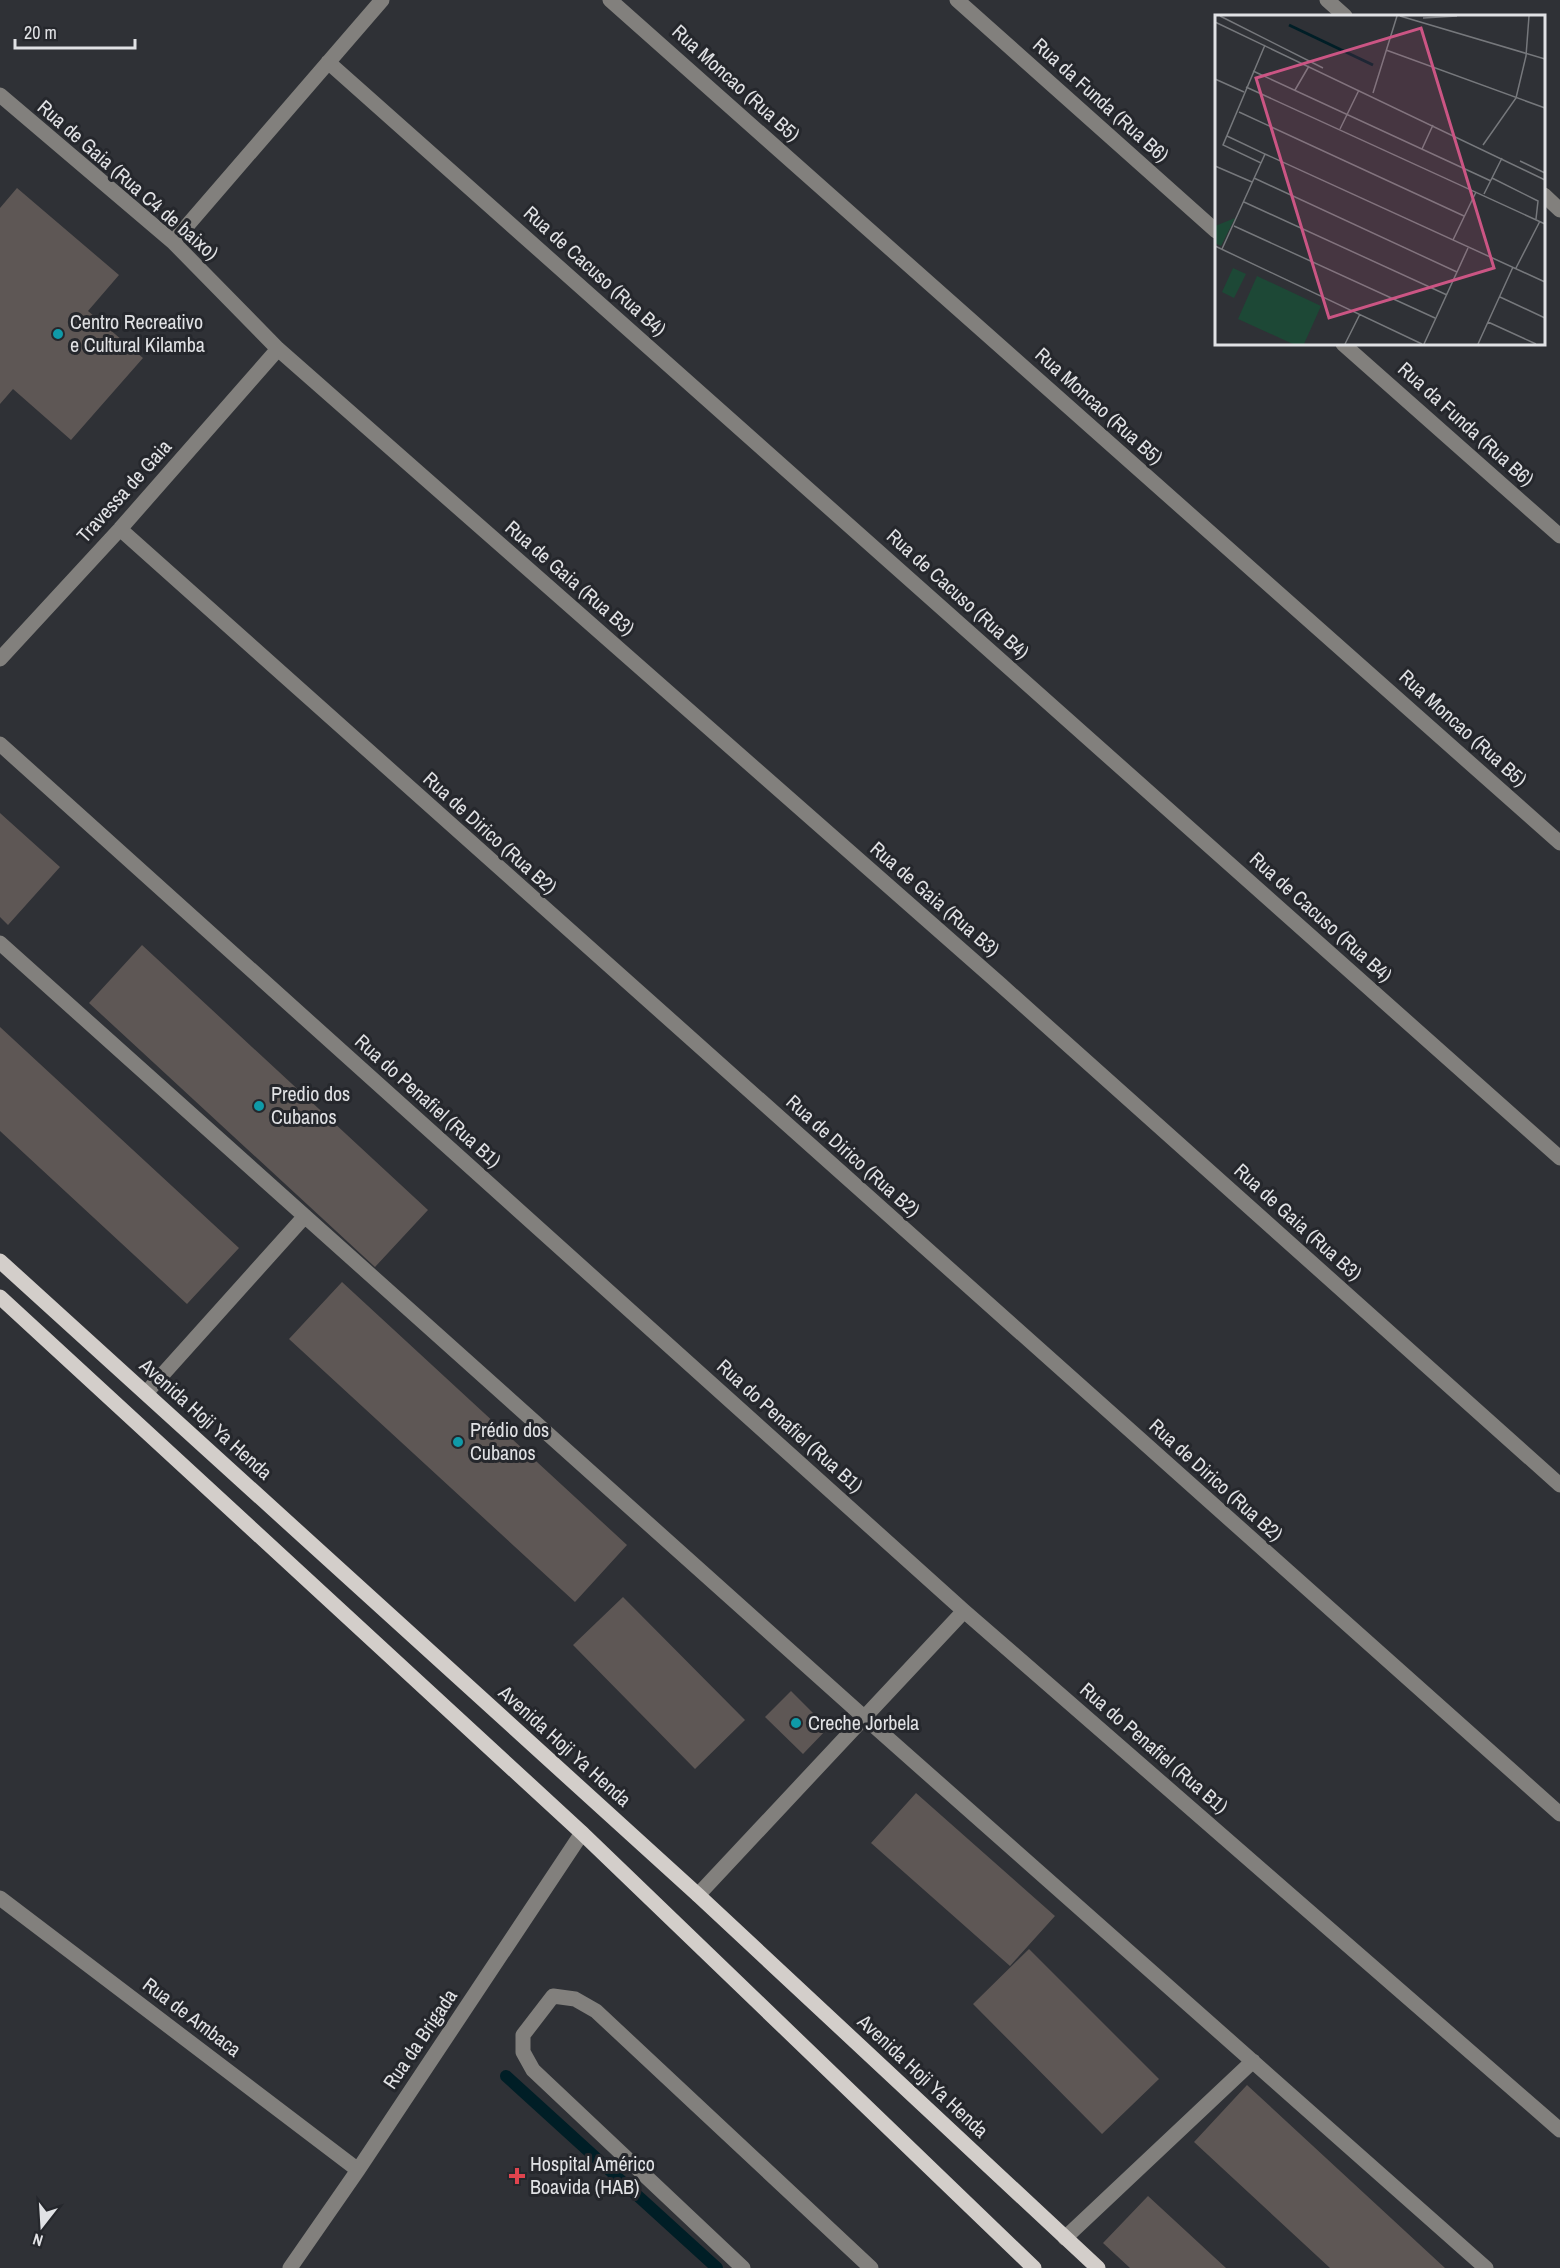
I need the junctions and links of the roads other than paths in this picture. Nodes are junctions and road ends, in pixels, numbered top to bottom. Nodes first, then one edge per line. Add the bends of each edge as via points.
1 (382, 0) edge
2 (610, 0) edge
3 (957, 0) edge
4 (1327, 0) edge
5 (1344, 15) edge
6 (328, 62) junction
7 (0, 95) edge
8 (1545, 196) edge
9 (1560, 210) edge
10 (1215, 230) edge
11 (173, 242) junction
12 (1344, 345) edge
13 (278, 349) junction
14 (120, 529) junction
15 (1560, 536) edge
16 (0, 659) edge
17 (0, 744) edge
18 (1560, 843) edge
19 (0, 943) edge
20 (1560, 1158) edge
21 (305, 1216) junction
22 (0, 1261) edge
23 (0, 1297) edge
24 (146, 1393) junction
25 (1560, 1485) edge
26 (964, 1611) junction
27 (865, 1718) junction
28 (1560, 1814) edge
29 (582, 1833) junction
30 (698, 1895) junction
31 (0, 1898) edge
32 (1253, 2061) junction
33 (1560, 2130) edge
34 (358, 2170) junction
35 (1065, 2238) junction
36 (1026, 2266) edge
37 (290, 2268) edge
38 (743, 2268) edge
39 (871, 2268) edge
40 (1098, 2268) edge
41 (1486, 2268) edge

1 - 6 street
2 - 18 street, Rua Moncao (Rua B5)
3 - 10 street, Rua da Funda (Rua B6)
4 - 5 street
6 - 11 street
6 - 20 street, Rua de Cacuso (Rua B4)
7 - 11 street, Rua de Gaia (Rua C4 de baixo)
8 - 9 street
11 - 13 street, Rua de Gaia (Rua C4 de baixo)
12 - 15 street, Rua da Funda (Rua B6)
13 - 14 street, Travessa de Gaia
13 - 25 street, Rua de Gaia (Rua B3) via 992,977
14 - 16 street, Travessa de Gaia
14 - 28 street, Rua de Dirico (Rua B2)
17 - 26 street, Rua do Penafiel (Rua B1)
19 - 21 street
21 - 24 street
21 - 27 street
22 - 24 main road, Avenida Hoji Ya Henda
23 - 29 main road
24 - 30 main road, Avenida Hoji Ya Henda
26 - 27 street
26 - 33 street, Rua do Penafiel (Rua B1)
27 - 30 street
27 - 32 street
29 - 34 street, Rua da Brigada
29 - 36 main road
30 - 35 main road, Avenida Hoji Ya Henda
31 - 34 street, Rua de Ambaca
32 - 35 street
32 - 41 street
34 - 37 street, Rua da Brigada
35 - 40 main road, Avenida Hoji Ya Henda
38 - 39 street via 533,2070 523,2052 524,2035 553,1996 575,1999 596,2011

